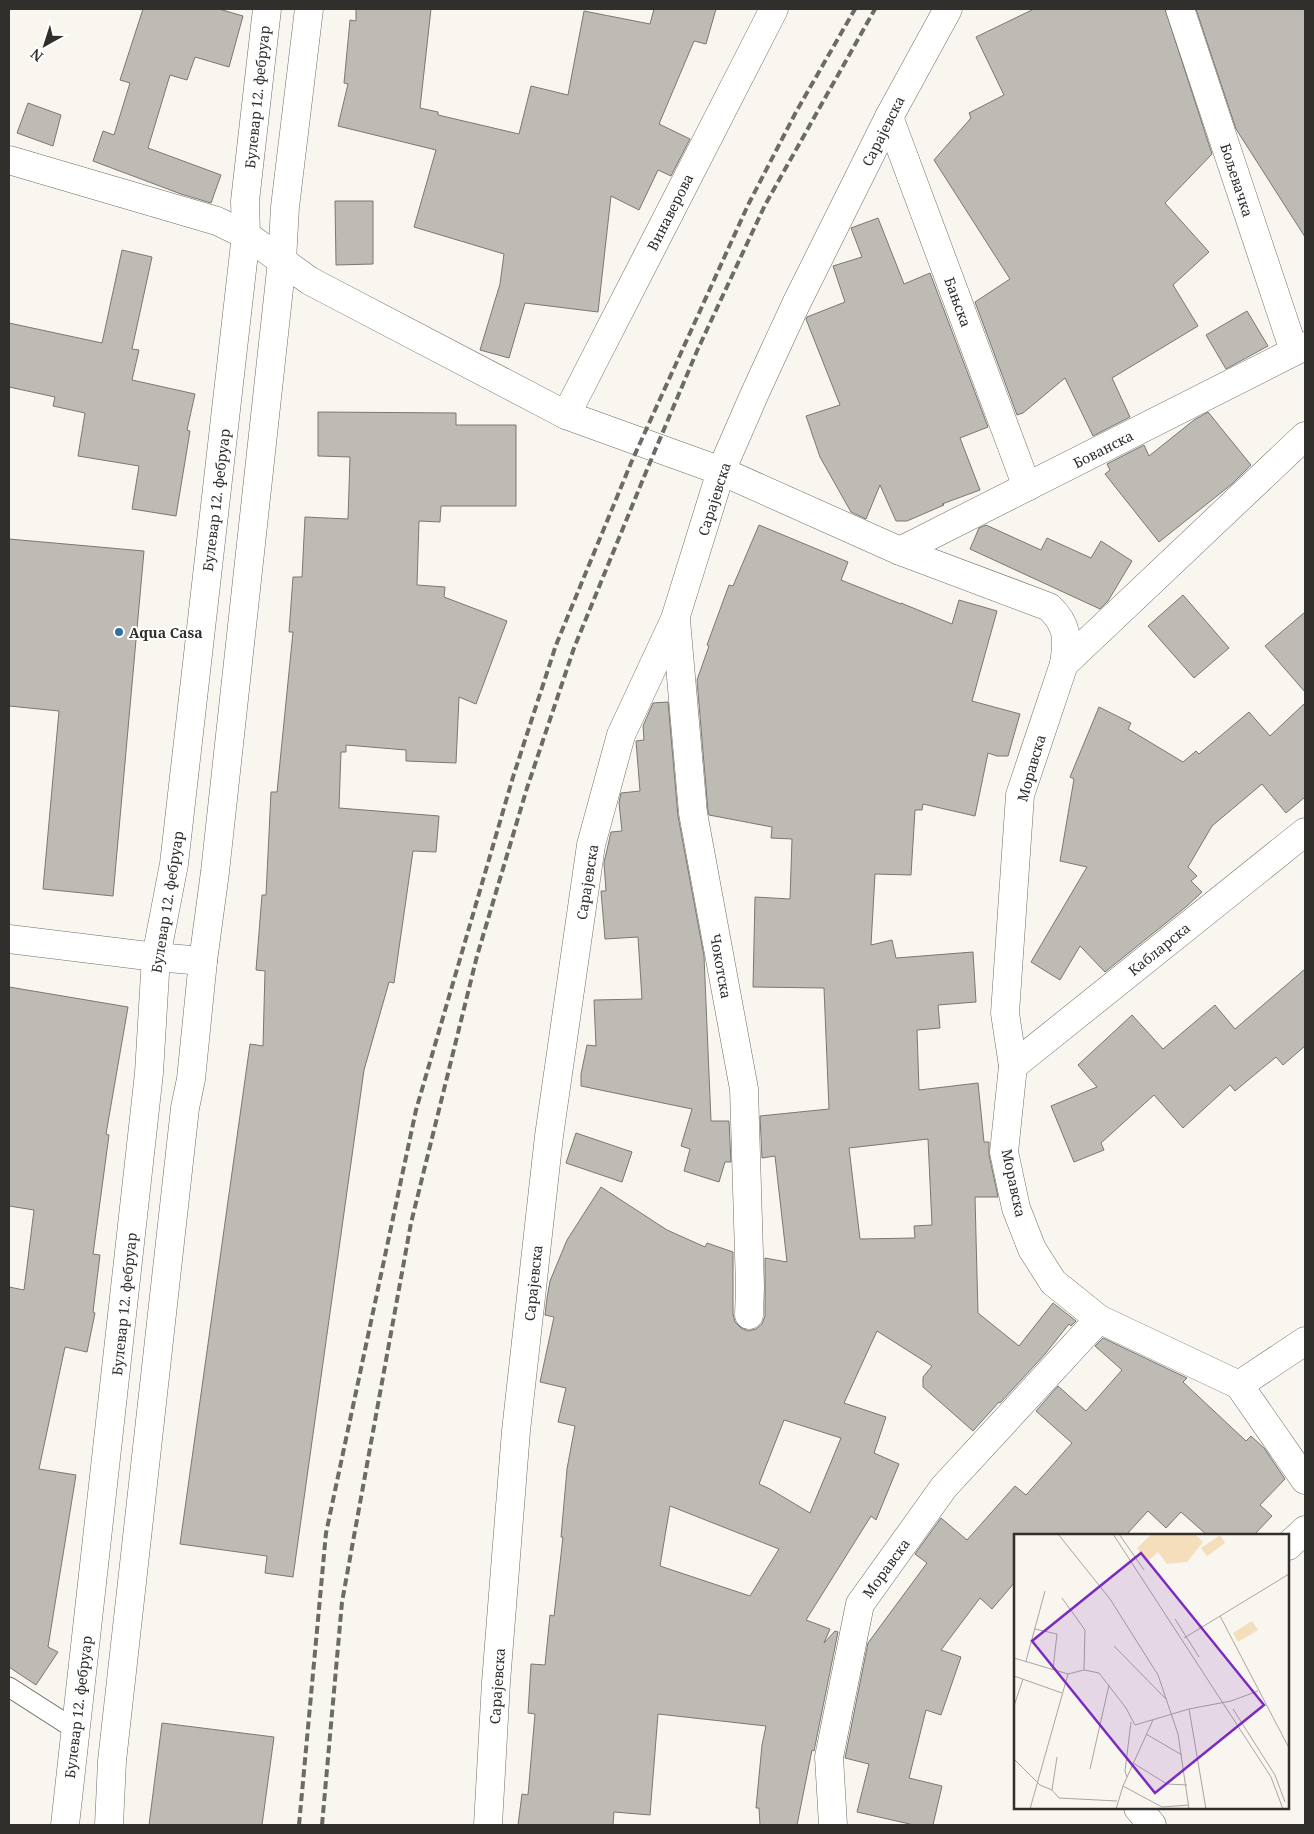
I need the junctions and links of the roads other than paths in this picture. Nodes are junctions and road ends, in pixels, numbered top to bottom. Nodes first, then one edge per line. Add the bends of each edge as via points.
1 (267, 9) edge
2 (309, 9) edge
3 (948, 9) edge
4 (1180, 9) edge
5 (769, 12) edge
6 (889, 117) junction
7 (9, 160) edge
8 (246, 235) junction
9 (282, 261) junction
10 (1300, 348) edge
11 (566, 415) junction
12 (1305, 436) edge
13 (721, 471) junction
14 (1027, 487) junction
15 (900, 551) junction
16 (676, 619) junction
17 (1064, 664) junction
18 (1305, 832) edge
19 (9, 938) edge
20 (156, 957) junction
21 (203, 961) junction
22 (1013, 1066) junction
23 (749, 1315) dead end
24 (1099, 1319) junction
25 (1305, 1341) edge
26 (1239, 1385) junction
27 (1305, 1480) edge
28 (1305, 1530) edge
29 (1289, 1545) edge
30 (9, 1687) edge
31 (76, 1730) junction
32 (1139, 1809) edge
33 (65, 1825) edge
34 (109, 1825) edge
35 (488, 1825) edge
36 (832, 1825) edge
37 (1152, 1825) edge

1 - 8 street, Булевар 12. фебруар via 246,200
2 - 9 street via 285,206
3 - 6 street, Сарајевска
4 - 10 street, Бољевачка
5 - 11 street, Винаверова
6 - 13 street, Сарајевска via 796,304
6 - 14 street, Бањска
7 - 8 street, Моравска via 217,221
8 - 9 street, Моравска
8 - 20 street, Булевар 12. фебруар via 174,864
9 - 11 street, Моравска via 310,281
9 - 21 street
10 - 14 street, Бованска
11 - 13 street, Моравска
12 - 17 street
13 - 15 street, Моравска
13 - 16 street, Сарајевска
14 - 15 street, Бованска
15 - 17 street, Моравска via 1049,607 1059,616 1065,629
16 - 23 street, Чокотска via 693,813 744,1089
16 - 35 street, Сарајевска via 621,735 591,845 549,1136 516,1431
17 - 22 street, Моравска via 1020,795 1005,1013
18 - 22 street, Кабларска
19 - 20 street
20 - 21 street
20 - 31 street, Булевар 12. фебруар via 149,1073
21 - 34 street via 112,1761
22 - 24 street, Моравска via 1004,1152 1016,1208 1032,1249 1053,1282
24 - 26 street, Моравска
24 - 36 street, Моравска via 944,1487 860,1604 829,1757
25 - 26 street
26 - 27 street
28 - 29 street
30 - 31 lane
31 - 33 street, Булевар 12. фебруар
32 - 37 street

